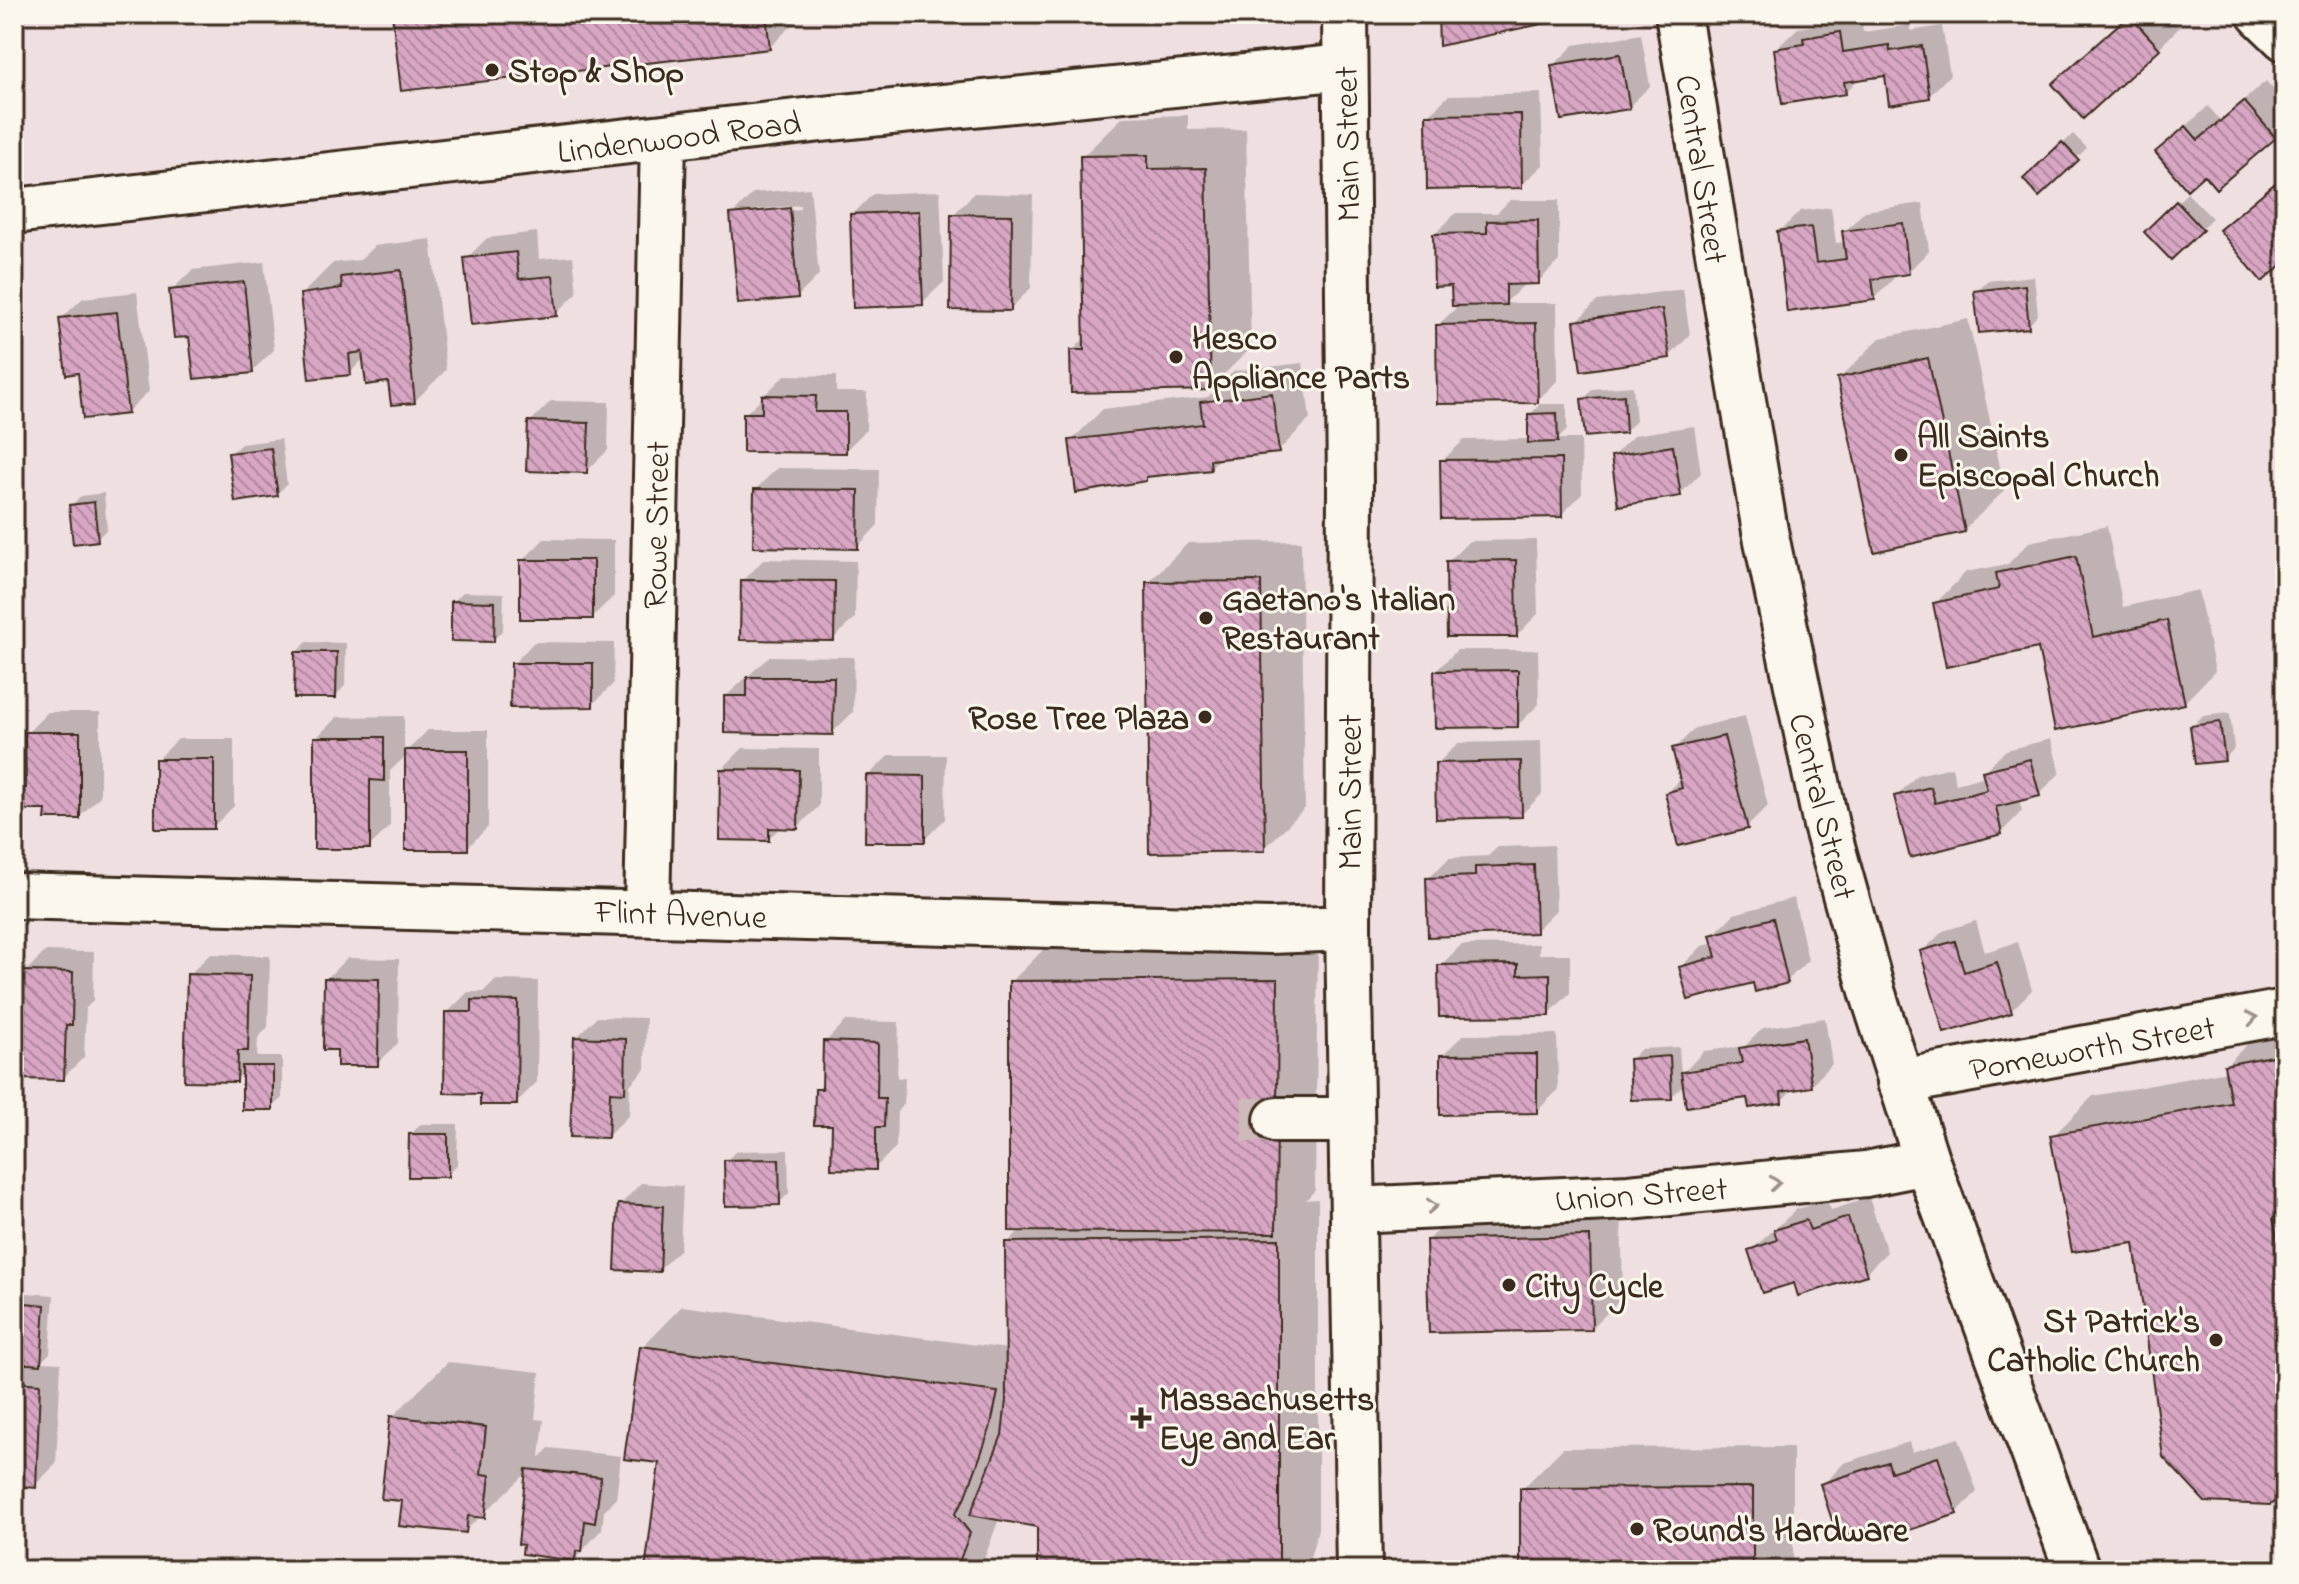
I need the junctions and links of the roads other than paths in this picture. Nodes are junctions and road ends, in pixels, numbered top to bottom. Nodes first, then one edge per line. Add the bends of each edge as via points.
1 (1345, 14) edge
2 (1678, 14) edge
3 (2260, 14) edge
4 (2285, 38) edge
5 (1345, 67) junction
6 (663, 137) junction
7 (14, 211) edge
8 (14, 896) edge
9 (647, 912) junction
10 (1348, 928) junction
11 (2285, 1012) edge
12 (1900, 1082) junction
13 (1277, 1120) tunnel mouth
14 (1351, 1120) junction
15 (1927, 1162) junction
16 (1354, 1210) junction
17 (1359, 1570) edge
18 (2077, 1570) edge

1 - 5 street, Main Street
2 - 12 street, Central Street via 1753,469 1806,740 1847,906
3 - 4 street
5 - 6 street, Lindenwood Road
5 - 10 street, Main Street
6 - 7 street, Lindenwood Road
6 - 9 street, Rowe Street
8 - 9 street, Flint Avenue
9 - 10 street, Flint Avenue via 1270,931
10 - 14 street, Main Street
12 -> 11 street, Pomeworth Street
12 - 15 street, Central Street
13 - 14 street
14 - 16 street, Main Street
16 -> 15 street, Union Street via 1629,1197 1866,1174
15 - 18 street, Central Street
16 - 17 street, Main Street

